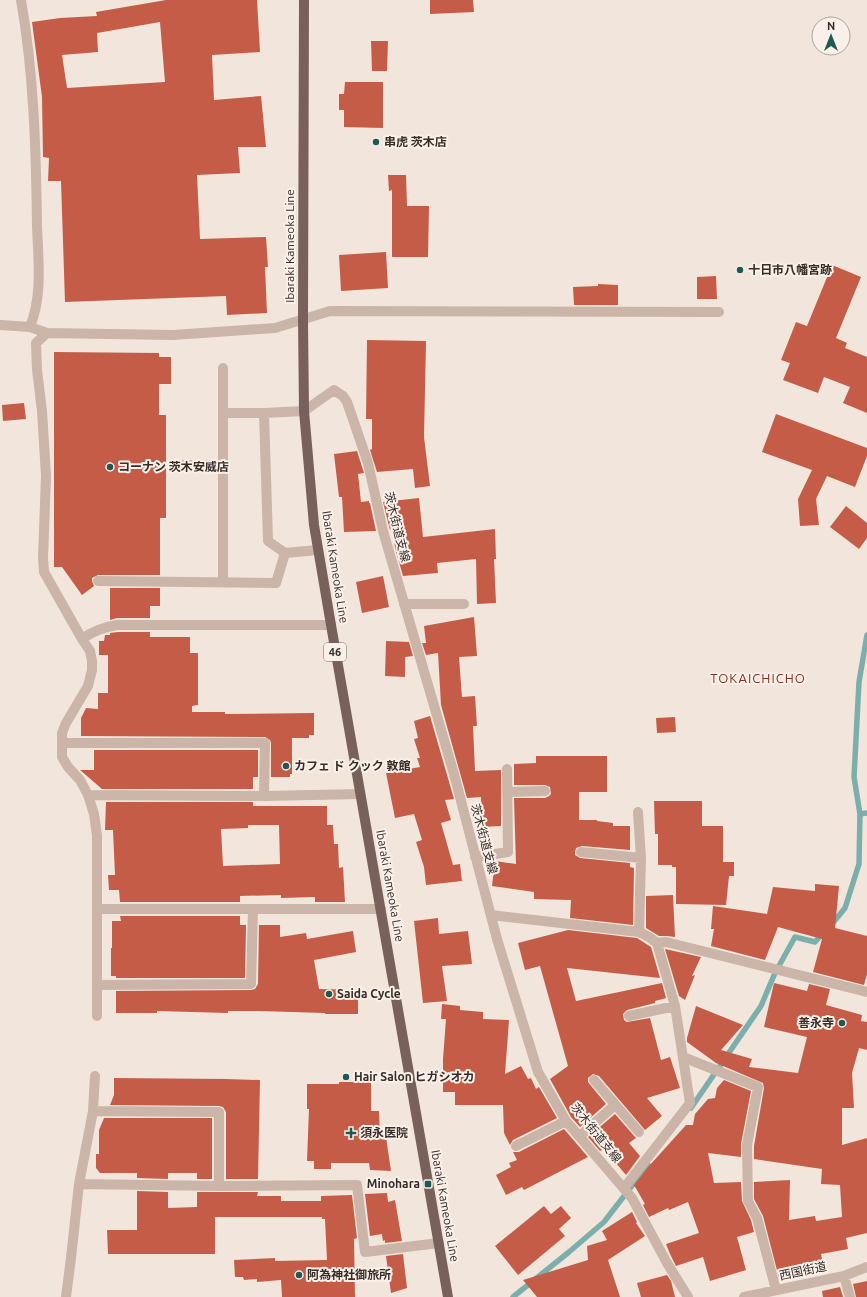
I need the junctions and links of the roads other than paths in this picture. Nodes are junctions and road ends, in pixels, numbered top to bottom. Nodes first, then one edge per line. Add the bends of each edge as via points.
1 (22, 0) edge
2 (304, 0) edge
3 (719, 312) dead end
4 (303, 320) junction
5 (0, 326) edge
6 (30, 327) junction
7 (47, 333) junction
8 (224, 368) dead end
9 (304, 411) junction
10 (223, 413) junction
11 (264, 413) junction
12 (176, 465) dead end
13 (224, 465) junction
14 (318, 550) junction
15 (285, 553) junction
16 (98, 581) dead end
17 (224, 582) junction
18 (404, 604) junction
19 (464, 604) dead end
20 (331, 625) junction
21 (82, 639) junction
22 (62, 743) junction
23 (507, 769) dead end
24 (545, 791) dead end
25 (507, 792) junction
26 (360, 794) junction
27 (88, 795) junction
28 (264, 796) junction
29 (638, 812) dead end
30 (580, 852) dead end
31 (475, 857) junction
32 (641, 858) junction
33 (97, 909) junction
34 (254, 909) junction
35 (381, 909) junction
36 (491, 916) junction
37 (639, 932) junction
38 (657, 942) junction
39 (97, 985) junction
40 (867, 991) edge
41 (675, 1006) junction
42 (97, 1016) dead end
43 (629, 1016) dead end
44 (683, 1057) junction
45 (95, 1076) dead end
46 (594, 1080) dead end
47 (615, 1105) junction
48 (93, 1111) junction
49 (566, 1121) junction
50 (639, 1132) dead end
51 (580, 1136) junction
52 (516, 1146) dead end
53 (78, 1184) junction
54 (219, 1186) junction
55 (624, 1188) junction
56 (438, 1243) junction
57 (867, 1267) edge
58 (844, 1276) junction
59 (776, 1290) junction
60 (66, 1297) edge
61 (448, 1297) edge
62 (688, 1297) edge
63 (744, 1297) edge
64 (850, 1297) edge

1 - 6 street via 36,168 38,290 35,315
2 - 4 main road, Ibaraki Kameoka Line / 46
3 - 4 street via 330,311
4 - 7 street via 274,328 173,335
4 - 9 main road, Ibaraki Kameoka Line / 46
5 - 6 street
6 - 7 street
7 - 21 street via 36,343 46,476 44,572
8 - 10 street
9 - 11 street
9 - 14 main road, Ibaraki Kameoka Line / 46
9 - 18 street, 茨木街道支線 via 334,390 347,402 368,463 383,531
10 - 11 street
10 - 13 street
11 - 15 street via 268,541
12 - 13 street
13 - 17 street
14 - 15 street
14 - 20 main road, Ibaraki Kameoka Line / 46
15 - 17 street via 276,583
16 - 17 street
18 - 19 street
18 - 31 street, 茨木街道支線 via 454,774
20 - 21 street via 117,625 99,629
20 - 26 main road, Ibaraki Kameoka Line / 46
21 - 22 street via 90,651 92,670 88,686 66,723
22 - 27 street via 62,757
22 - 28 street via 265,743
23 - 25 street
24 - 25 street
25 - 31 street via 508,852
26 - 28 street
26 - 35 main road, Ibaraki Kameoka Line / 46
27 - 28 street
27 - 33 street via 97,836
29 - 32 street
30 - 32 street
31 - 36 street, 茨木街道支線
32 - 37 street
33 - 34 street
33 - 39 street
34 - 35 street
34 - 39 street via 252,984
35 - 56 main road, Ibaraki Kameoka Line / 46
36 - 37 street
36 - 49 street, 茨木街道支線 via 538,1072
37 - 38 street
38 - 40 street via 666,942
38 - 41 street
39 - 42 street
41 - 43 street
41 - 44 street
44 - 55 street via 690,1103
44 - 59 street via 758,1087 747,1145 748,1201 757,1218
45 - 48 street
46 - 47 street
47 - 50 street
47 - 51 street
48 - 53 street
48 - 54 street via 219,1112
49 - 51 street, 茨木街道支線
49 - 52 street
51 - 55 street, 茨木街道支線
53 - 54 street
53 - 60 street
54 - 56 street via 357,1185 365,1252
55 - 62 street, 茨木街道支線
56 - 61 main road, Ibaraki Kameoka Line / 46
57 - 58 street, 西国街道
58 - 59 street, 西国街道
58 - 64 street
59 - 63 street, 西国街道

